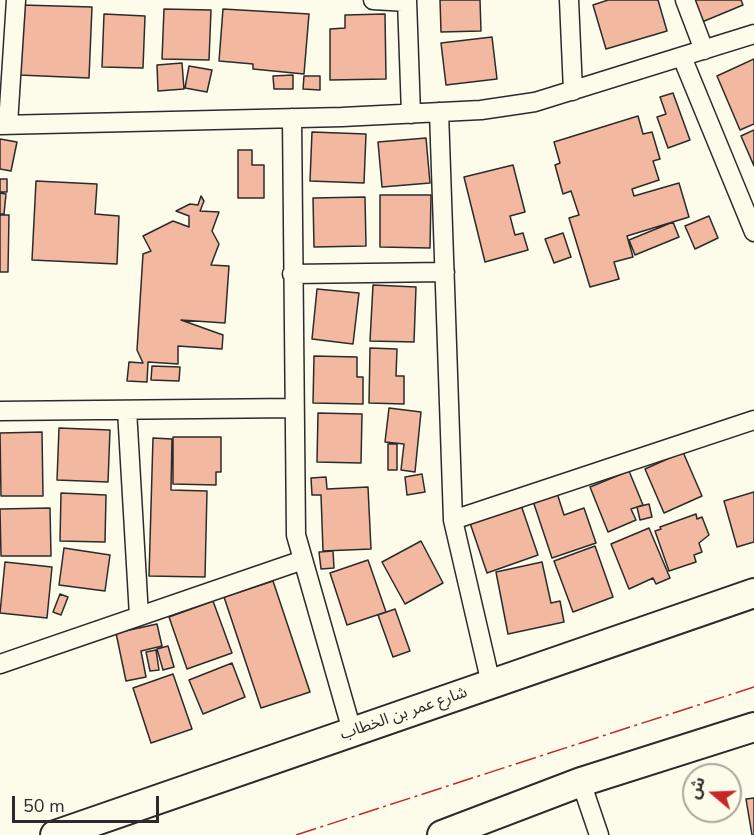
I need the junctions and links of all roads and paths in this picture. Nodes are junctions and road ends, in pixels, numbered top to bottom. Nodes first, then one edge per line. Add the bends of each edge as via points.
1 (16, 0) edge
2 (373, 0) edge
3 (569, 0) edge
4 (685, 0) edge
5 (407, 1) edge
6 (754, 34) edge
7 (704, 50) junction
8 (681, 57) junction
9 (573, 91) junction
10 (439, 112) junction
11 (411, 114) junction
12 (292, 118) junction
13 (4, 124) edge
14 (748, 201) edge
15 (754, 232) edge
16 (445, 272) junction
17 (292, 274) junction
18 (293, 408) junction
19 (127, 410) junction
20 (0, 411) edge
21 (754, 420) edge
22 (453, 520) junction
23 (303, 560) junction
24 (754, 593) edge
25 (139, 616) junction
26 (0, 664) edge
27 (491, 684) junction
28 (754, 727) edge
29 (352, 731) junction
30 (581, 782) junction
31 (55, 835) edge
32 (442, 835) edge
33 (599, 835) edge

1 - 13 street
2 - 5 street
3 - 9 street
4 - 7 street
5 - 11 street
6 - 7 street
7 - 8 street
8 - 9 street
8 - 14 street
9 - 10 street via 535,102
10 - 11 street
10 - 16 street
11 - 12 street
12 - 13 street
12 - 17 street
14 - 15 street
16 - 17 street
16 - 22 street
17 - 18 street
18 - 19 street
18 - 23 street via 296,535
19 - 20 street
19 - 25 street
21 - 22 street
22 - 27 street
23 - 25 street
23 - 29 street
24 - 27 main road, شارع عمر بن الخطاب
25 - 26 street
27 - 29 main road, شارع عمر بن الخطاب
28 - 30 main road
29 - 31 main road, شارع عمر بن الخطاب
30 - 32 main road
30 - 33 street

